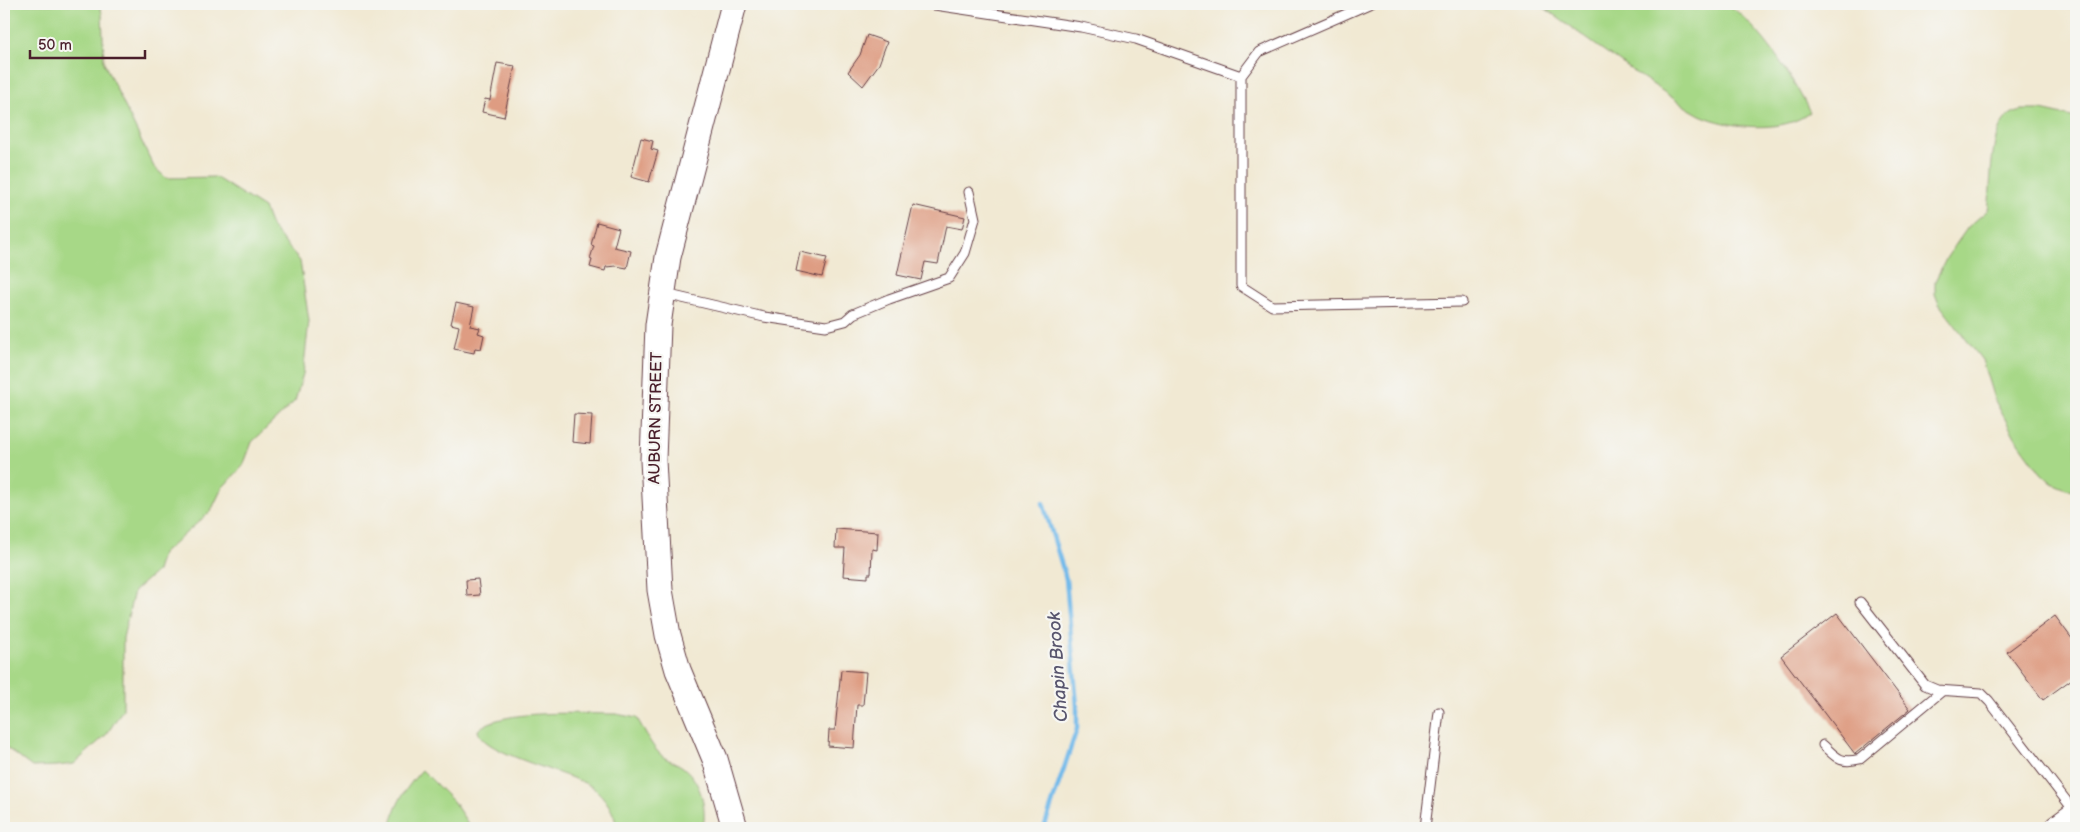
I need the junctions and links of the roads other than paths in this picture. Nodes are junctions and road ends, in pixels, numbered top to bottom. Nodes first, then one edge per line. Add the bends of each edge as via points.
1 (734, 4) edge
2 (928, 4) edge
3 (1369, 4) edge
4 (1241, 76) junction
5 (969, 192) dead end
6 (662, 294) junction
7 (1462, 302) dead end
8 (1860, 602) dead end
9 (1942, 691) junction
10 (1439, 712) dead end
11 (1823, 745) dead end
12 (2076, 814) edge
13 (735, 828) edge
14 (1425, 828) edge
15 (2057, 828) edge

1 - 6 street, AUBURN STREET via 679,209
2 - 4 lane via 1081,27 1136,39
3 - 4 lane via 1259,52
4 - 7 lane via 1241,286 1272,306
5 - 6 lane via 975,219 965,253 948,278 853,314 845,321 826,326 764,317
6 - 13 street, AUBURN STREET via 653,460 660,590 678,670 715,759
8 - 9 lane via 1925,685
9 - 11 lane via 1860,759 1849,762 1838,759
9 - 12 lane via 1981,693
10 - 14 lane
12 - 15 street

